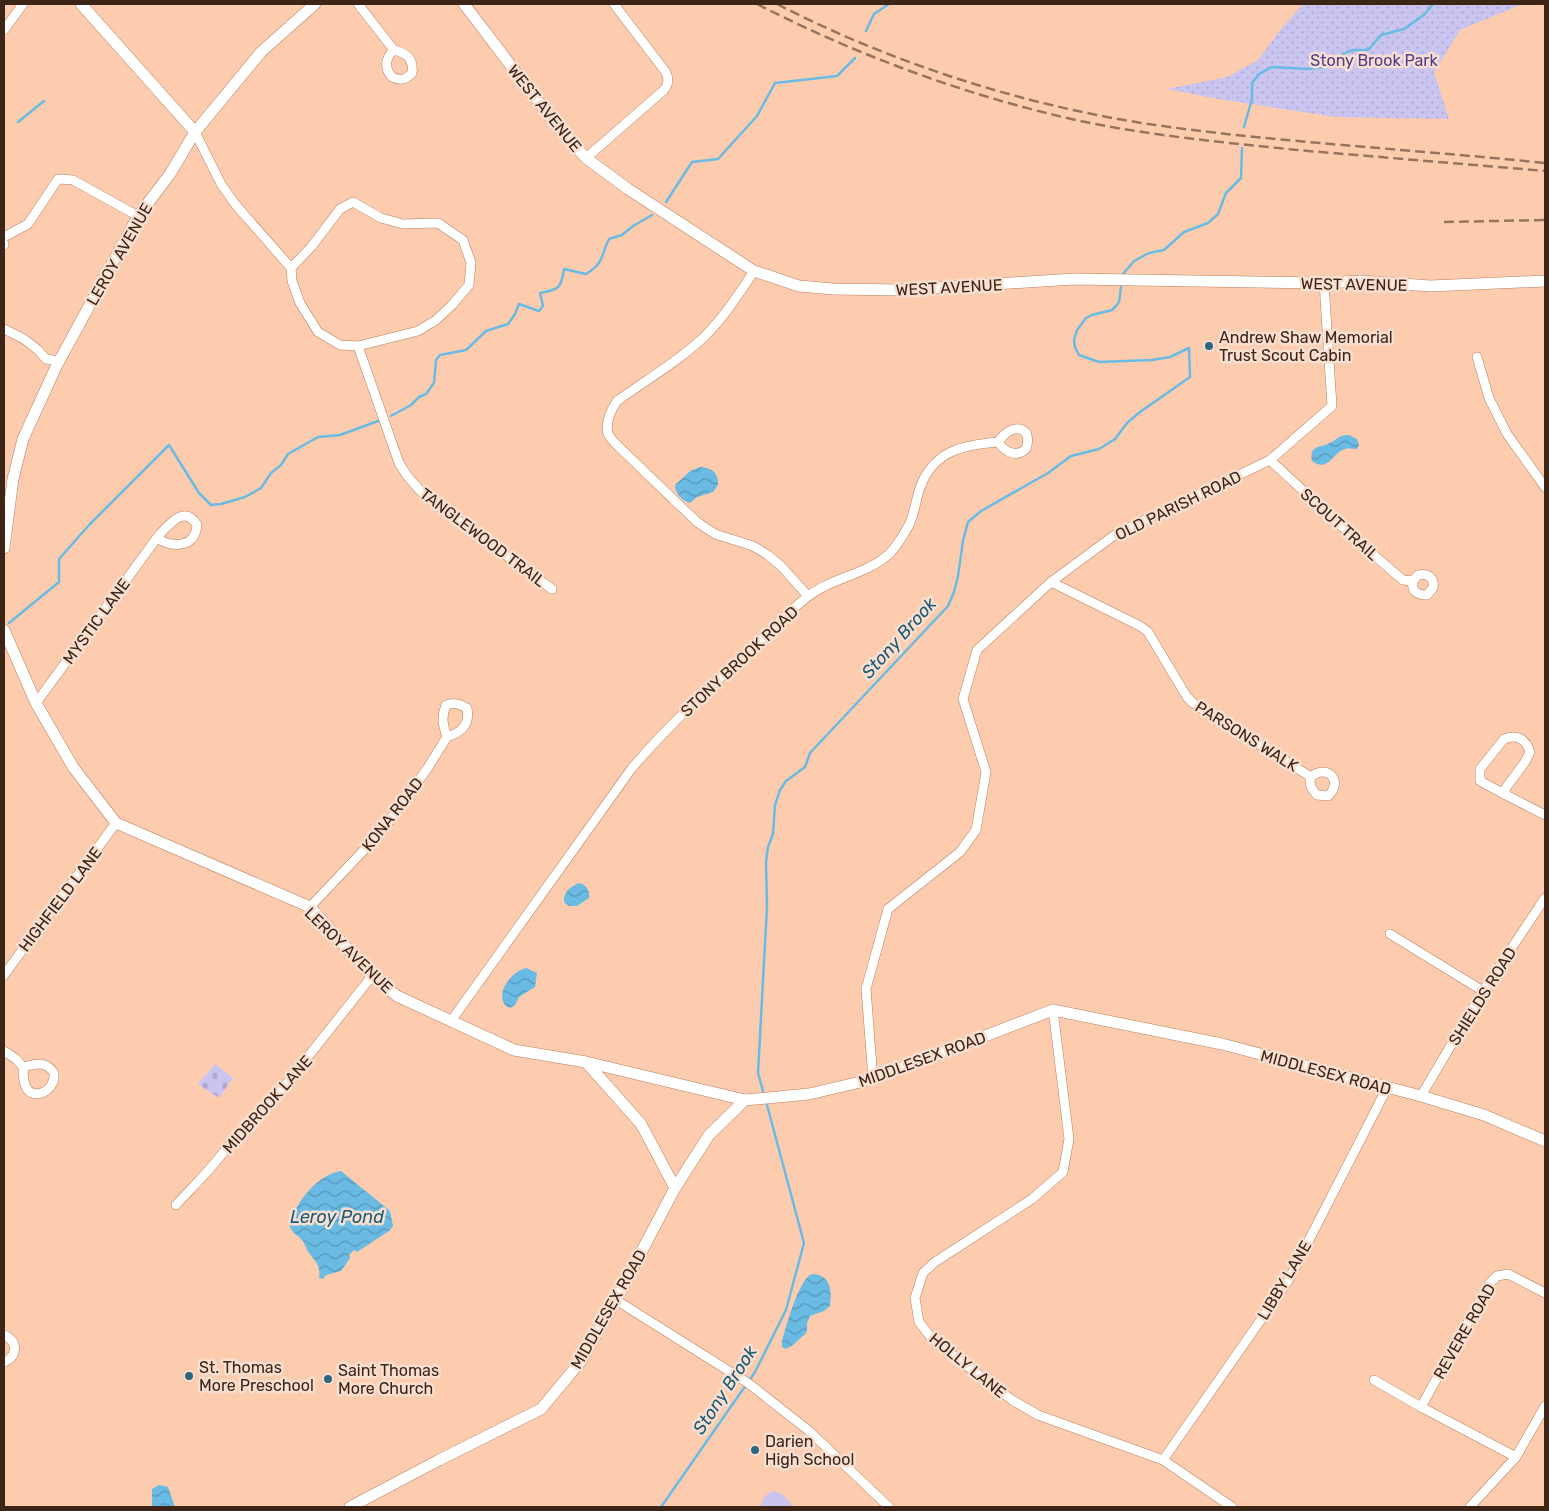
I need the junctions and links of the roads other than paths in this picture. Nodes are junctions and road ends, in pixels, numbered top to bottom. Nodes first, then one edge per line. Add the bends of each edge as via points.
1 (23, 4) edge
2 (315, 4) edge
3 (358, 4) edge
4 (464, 4) edge
5 (614, 4) edge
6 (87, 6) edge
7 (4, 30) edge
8 (394, 50) dead end
9 (195, 132) junction
10 (586, 158) junction
11 (138, 216) junction
12 (4, 236) edge
13 (290, 268) junction
14 (754, 272) junction
15 (1545, 281) edge
16 (1324, 283) junction
17 (4, 329) edge
18 (358, 346) junction
19 (1477, 357) dead end
20 (59, 361) junction
21 (998, 442) dead end
22 (1270, 460) junction
23 (1545, 487) edge
24 (157, 539) dead end
25 (4, 543) edge
26 (4, 548) edge
27 (1413, 581) dead end
28 (1051, 582) junction
29 (552, 589) dead end
30 (808, 596) junction
31 (4, 630) edge
32 (36, 703) junction
33 (447, 737) dead end
34 (1311, 777) dead end
35 (1506, 795) junction
36 (1545, 815) edge
37 (116, 823) junction
38 (1545, 898) edge
39 (310, 908) junction
40 (1390, 934) dead end
41 (4, 975) edge
42 (372, 976) junction
43 (1483, 991) junction
44 (1053, 1010) junction
45 (451, 1021) junction
46 (4, 1051) edge
47 (586, 1062) junction
48 (23, 1067) dead end
49 (873, 1079) junction
50 (1387, 1088) junction
51 (1421, 1096) junction
52 (745, 1100) junction
53 (1545, 1141) edge
54 (675, 1188) junction
55 (176, 1204) dead end
56 (1545, 1293) edge
57 (616, 1300) junction
58 (4, 1335) edge
59 (4, 1362) edge
60 (1374, 1380) dead end
61 (1545, 1406) edge
62 (1421, 1407) junction
63 (1516, 1457) junction
64 (1163, 1460) junction
65 (350, 1507) edge
66 (890, 1507) edge
67 (1232, 1507) edge
68 (1470, 1507) edge

1 - 7 street
2 - 9 main road, LEROY AVENUE via 261,52
3 - 8 street
4 - 10 main road, WEST AVENUE via 557,126
5 - 10 street via 665,71 668,84
6 - 9 main road
9 - 11 main road, LEROY AVENUE via 170,174
9 - 13 street via 221,184
10 - 14 main road, WEST AVENUE
11 - 12 street via 72,180 58,179 28,224
11 - 20 main road, LEROY AVENUE
13 - 18 street via 300,303 318,332 340,345
13 - 18 street via 312,246 340,209 352,202 380,218 403,224 438,223 464,240 471,263 469,285 452,305 418,331
14 - 16 main road, WEST AVENUE via 799,286 841,289 901,290 1074,279
14 - 30 street, STONY BROOK ROAD via 728,311 705,336 616,401 607,424 608,434 618,448 696,522 715,534 753,546 782,567
15 - 16 main road, WEST AVENUE via 1430,286 1360,281
16 - 22 street, OLD PARISH ROAD via 1332,406
17 - 20 street via 24,339 46,359
18 - 29 street, TANGLEWOOD TRAIL via 399,463 408,477 425,496
19 - 23 street via 1489,398 1506,434
20 - 25 main road, LEROY AVENUE via 23,438 13,479
21 - 30 street via 957,448 939,459 920,486 907,529 891,553
22 - 27 street, SCOUT TRAIL via 1403,580
22 - 28 street, OLD PARISH ROAD via 1116,534
24 - 32 street, MYSTIC LANE
25 - 26 main road, LEROY AVENUE
28 - 34 street, PARSONS WALK via 1140,626 1148,632 1193,703
28 - 49 street, OLD PARISH ROAD via 977,650 963,699 986,772 976,830 960,852 888,909 866,990
30 - 45 street, STONY BROOK ROAD via 660,736 632,768
31 - 32 main road, LEROY AVENUE
32 - 37 main road, LEROY AVENUE via 73,767
33 - 39 street, KONA ROAD via 381,832
35 - 35 street via 1505,789 1530,752 1524,740 1517,736 1504,739 1480,769 1480,781
35 - 36 street
37 - 39 main road, LEROY AVENUE
37 - 41 street, HIGHFIELD LANE
38 - 43 street, SHIELDS ROAD
39 - 42 main road, LEROY AVENUE
40 - 43 street
42 - 45 main road, LEROY AVENUE via 397,996
42 - 55 street, MIDBROOK LANE via 272,1102 250,1120
43 - 51 street, SHIELDS ROAD
44 - 49 main road, MIDDLESEX ROAD
44 - 50 main road, MIDDLESEX ROAD via 1222,1044
44 - 64 street, HOLLY LANE via 1070,1139 1063,1172 1032,1199 923,1273 915,1298 919,1322 933,1340 1012,1400 1038,1415
45 - 47 main road, LEROY AVENUE via 514,1050
46 - 48 street
47 - 52 main road, LEROY AVENUE
47 - 54 main road via 641,1124
49 - 52 main road, MIDDLESEX ROAD via 809,1094
50 - 51 main road, MIDDLESEX ROAD
50 - 64 street, LIBBY LANE via 1288,1280
51 - 53 main road, MIDDLESEX ROAD via 1484,1115
52 - 54 main road, MIDDLESEX ROAD via 710,1135
54 - 57 main road, MIDDLESEX ROAD
56 - 62 street, REVERE ROAD via 1508,1274 1497,1276 1489,1284
57 - 65 main road, MIDDLESEX ROAD via 581,1361 541,1409
57 - 66 street via 748,1383 808,1430
58 - 59 street via 14,1345 11,1358
60 - 62 street
61 - 63 street
62 - 63 street
63 - 68 street
64 - 67 street, HOLLY LANE

